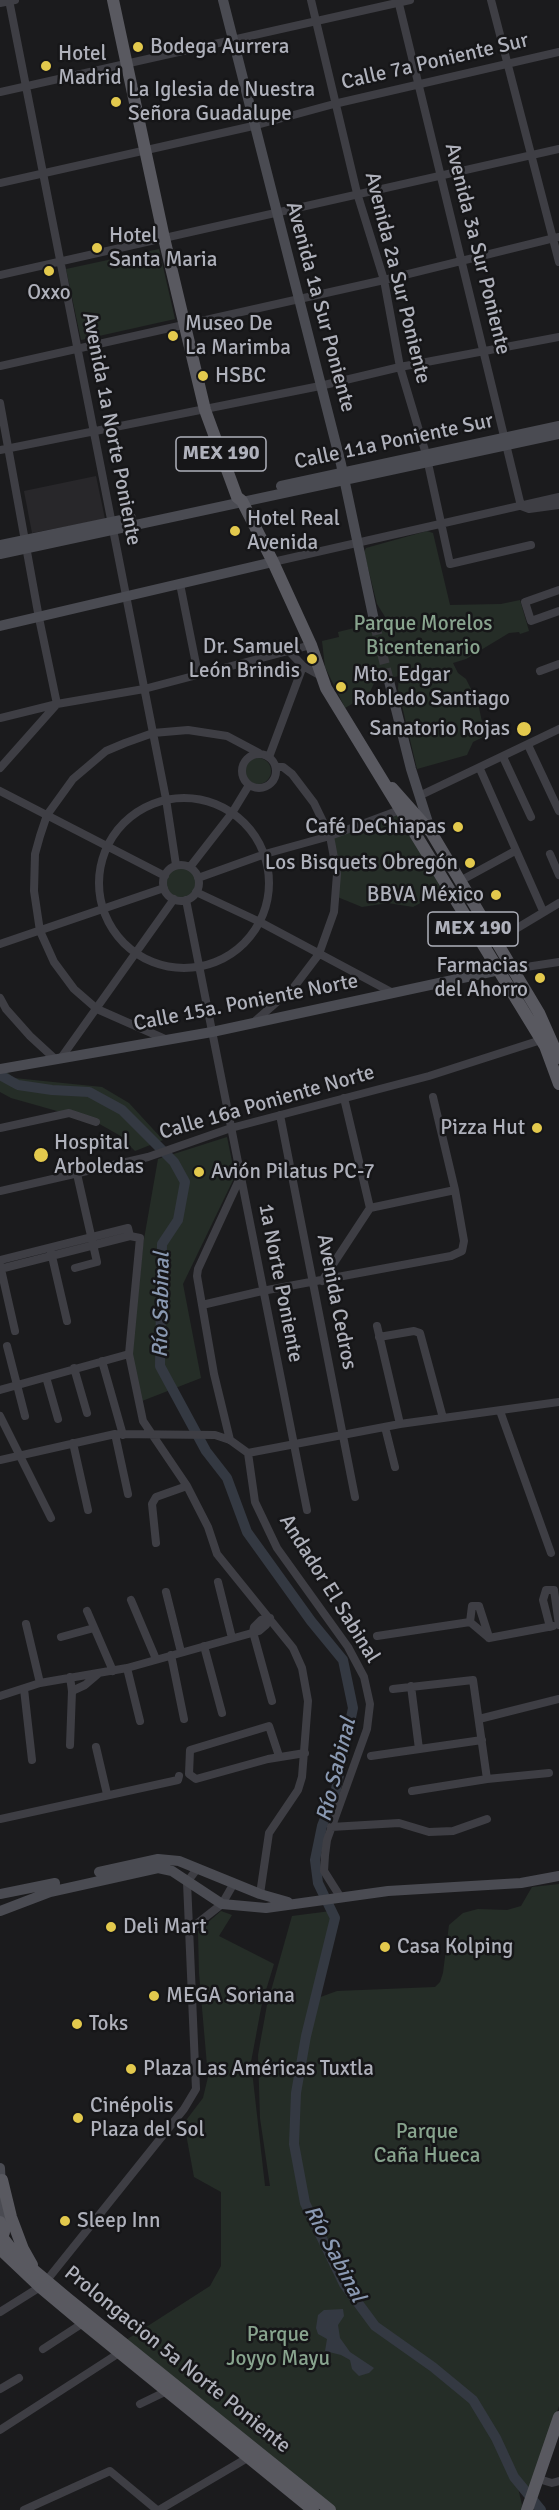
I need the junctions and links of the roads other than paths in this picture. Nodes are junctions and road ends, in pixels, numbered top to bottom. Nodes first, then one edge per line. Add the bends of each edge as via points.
1 (11, 0) edge
2 (113, 0) edge
3 (223, 0) edge
4 (311, 0) edge
5 (410, 0) edge
6 (491, 0) edge
7 (398, 2) edge
8 (0, 3) edge
9 (316, 22) junction
10 (231, 41) junction
11 (559, 52) edge
12 (126, 63) junction
13 (508, 64) junction
14 (418, 84) junction
15 (25, 86) junction
16 (0, 92) edge
17 (334, 104) junction
18 (253, 126) junction
19 (559, 149) edge
20 (145, 151) junction
21 (531, 155) junction
22 (43, 174) junction
23 (440, 175) junction
24 (0, 183) edge
25 (357, 193) junction
26 (276, 213) junction
27 (164, 238) junction
28 (556, 238) edge
29 (60, 261) junction
30 (461, 261) junction
31 (559, 262) edge
32 (0, 275) edge
33 (384, 280) junction
34 (299, 298) junction
35 (184, 324) junction
36 (559, 337) edge
37 (77, 348) junction
38 (483, 352) junction
39 (0, 366) edge
40 (400, 367) junction
41 (320, 386) junction
42 (0, 403) edge
43 (205, 410) junction
44 (559, 426) edge
45 (92, 431) junction
46 (559, 434) edge
47 (505, 442) junction
48 (4, 449) edge
49 (426, 458) junction
50 (344, 475) junction
51 (559, 497) edge
52 (239, 499) junction
53 (559, 505) edge
54 (521, 506) junction
55 (441, 525) junction
56 (111, 526) junction
57 (356, 542) junction
58 (27, 544) junction
59 (0, 545) edge
60 (531, 545) dead end
61 (0, 554) edge
62 (273, 562) junction
63 (180, 584) junction
64 (559, 590) edge
65 (127, 597) junction
66 (559, 611) edge
67 (39, 618) junction
68 (375, 625) tunnel mouth
69 (0, 626) edge
70 (311, 645) junction
71 (288, 650) junction
72 (559, 664) edge
73 (303, 666) junction
74 (540, 671) dead end
75 (198, 675) junction
76 (321, 676) junction
77 (389, 681) tunnel mouth
78 (144, 689) junction
79 (57, 704) junction
80 (0, 718) edge
81 (559, 729) edge
82 (153, 733) junction
83 (528, 746) junction
84 (259, 753) junction
85 (269, 757) junction
86 (503, 757) junction
87 (276, 767) junction
88 (0, 768) edge
89 (480, 769) junction
90 (249, 785) junction
91 (0, 790) edge
92 (419, 796) junction
93 (166, 799) junction
94 (404, 809) junction
95 (559, 811) edge
96 (232, 813) junction
97 (47, 815) junction
98 (531, 817) dead end
99 (431, 832) junction
100 (330, 836) junction
101 (107, 846) junction
102 (515, 851) junction
103 (265, 854) junction
104 (550, 854) dead end
105 (176, 865) junction
106 (190, 867) junction
107 (559, 875) edge
108 (165, 876) junction
109 (198, 878) junction
110 (460, 880) junction
111 (164, 888) junction
112 (196, 892) junction
113 (174, 899) junction
114 (186, 900) junction
115 (559, 903) edge
116 (102, 908) junction
117 (543, 911) junction
118 (260, 922) junction
119 (40, 931) junction
120 (496, 941) junction
121 (0, 944) edge
122 (484, 947) junction
123 (319, 954) junction
124 (136, 955) junction
125 (559, 962) edge
126 (197, 966) junction
127 (498, 969) junction
128 (513, 969) junction
129 (393, 993) junction
130 (0, 998) edge
131 (98, 1009) junction
132 (254, 1022) junction
133 (212, 1032) junction
134 (165, 1039) junction
135 (541, 1040) junction
136 (556, 1042) edge
137 (559, 1058) edge
138 (58, 1059) junction
139 (0, 1069) edge
140 (559, 1084) edge
141 (344, 1098) junction
142 (433, 1098) dead end
143 (280, 1115) junction
144 (96, 1122) dead end
145 (0, 1128) edge
146 (231, 1128) junction
147 (77, 1174) junction
148 (241, 1176) junction
149 (455, 1190) junction
150 (0, 1191) edge
151 (369, 1208) junction
152 (130, 1236) junction
153 (91, 1237) junction
154 (93, 1245) junction
155 (49, 1247) junction
156 (51, 1256) junction
157 (0, 1266) edge
158 (75, 1268) dead end
159 (317, 1281) junction
160 (262, 1291) junction
161 (202, 1305) junction
162 (67, 1321) dead end
163 (377, 1326) dead end
164 (15, 1331) dead end
165 (379, 1337) junction
166 (8, 1346) dead end
167 (129, 1354) junction
168 (102, 1361) junction
169 (74, 1368) junction
170 (46, 1377) junction
171 (18, 1385) junction
172 (0, 1390) edge
173 (559, 1402) edge
174 (500, 1411) junction
175 (87, 1413) dead end
176 (0, 1416) edge
177 (25, 1416) dead end
178 (443, 1418) junction
179 (58, 1419) dead end
180 (400, 1424) junction
181 (385, 1427) junction
182 (119, 1434) junction
183 (150, 1434) junction
184 (344, 1435) junction
185 (230, 1440) junction
186 (73, 1443) junction
187 (294, 1445) junction
188 (248, 1453) junction
189 (19, 1456) junction
190 (0, 1460) edge
191 (395, 1467) dead end
192 (187, 1486) junction
193 (128, 1494) dead end
194 (355, 1497) dead end
195 (88, 1510) dead end
196 (307, 1510) dead end
197 (51, 1518) dead end
198 (156, 1543) dead end
199 (551, 1553) dead end
200 (218, 1582) dead end
201 (166, 1592) dead end
202 (131, 1600) dead end
203 (87, 1611) dead end
204 (270, 1618) junction
205 (470, 1622) junction
206 (26, 1624) dead end
207 (559, 1625) edge
208 (550, 1627) junction
209 (94, 1628) junction
210 (253, 1632) junction
211 (61, 1636) dead end
212 (377, 1636) dead end
213 (232, 1638) junction
214 (489, 1638) junction
215 (204, 1646) junction
216 (181, 1652) junction
217 (171, 1655) junction
218 (156, 1659) junction
219 (127, 1668) junction
220 (113, 1671) junction
221 (99, 1673) junction
222 (70, 1677) junction
223 (40, 1683) junction
224 (411, 1686) junction
225 (24, 1689) junction
226 (393, 1689) dead end
227 (72, 1691) junction
228 (0, 1696) edge
229 (559, 1699) edge
230 (272, 1701) dead end
231 (222, 1713) dead end
232 (184, 1719) dead end
233 (479, 1719) junction
234 (140, 1721) dead end
235 (482, 1740) junction
236 (70, 1745) dead end
237 (96, 1747) dead end
238 (419, 1749) junction
239 (305, 1753) junction
240 (279, 1756) junction
241 (371, 1756) dead end
242 (32, 1760) dead end
243 (549, 1773) dead end
244 (179, 1776) dead end
245 (486, 1779) junction
246 (412, 1791) dead end
247 (107, 1794) junction
248 (0, 1819) edge
249 (487, 1819) dead end
250 (332, 1827) junction
251 (197, 1869) junction
252 (559, 1876) edge
253 (187, 1882) junction
254 (234, 1883) junction
255 (0, 1894) edge
256 (260, 1894) junction
257 (338, 1899) junction
258 (295, 1903) junction
259 (222, 1904) junction
260 (0, 1911) edge
261 (189, 1930) junction
262 (1, 2174) edge
263 (1, 2237) edge
264 (35, 2271) junction
265 (44, 2284) junction
266 (0, 2313) edge
267 (83, 2323) junction
268 (43, 2349) dead end
269 (119, 2353) junction
270 (19, 2378) dead end
271 (0, 2389) edge
272 (167, 2391) junction
273 (140, 2404) dead end
274 (559, 2417) edge
275 (0, 2430) edge
276 (559, 2433) edge
277 (249, 2457) junction
278 (542, 2480) junction
279 (559, 2481) edge
280 (535, 2493) junction
281 (531, 2508) edge
282 (24, 2510) edge
283 (158, 2510) edge
284 (314, 2510) edge
285 (330, 2510) edge

1 - 8 street
1 - 15 street, Avenida 1a Norte Poniente
2 - 12 main road, MEX 190
3 - 10 street, Avenida 1a Sur Poniente
4 - 9 street, Avenida 2a Sur Poniente
5 - 7 street
6 - 13 street
7 - 9 street
7 - 14 street, Avenida 3a Sur Poniente
9 - 10 street
9 - 17 street, Avenida 2a Sur Poniente
10 - 12 street
10 - 18 street, Avenida 1a Sur Poniente
11 - 13 street, Calle 7a Poniente Sur
12 - 15 street
12 - 20 main road, MEX 190
13 - 14 street, Calle 7a Poniente Sur
13 - 21 street
14 - 17 street, Calle 7a Poniente Sur
14 - 23 street, Avenida 3a Sur Poniente
15 - 16 street
15 - 22 street, Avenida 1a Norte Poniente
17 - 18 street, Calle 7a Poniente Sur
17 - 25 street, Avenida 2a Sur Poniente
18 - 20 street, Calle 7a Poniente Sur
18 - 26 street, Avenida 1a Sur Poniente
19 - 21 street
20 - 22 street, Calle 7a Poniente Sur
20 - 27 main road, MEX 190
21 - 23 street
21 - 28 street
22 - 24 street, Calle 7a Poniente Sur
22 - 29 street, Avenida 1a Norte Poniente
23 - 25 street
23 - 30 street, Avenida 3a Sur Poniente
25 - 26 street
25 - 33 street, Avenida 2a Sur Poniente
26 - 27 street
26 - 34 street, Avenida 1a Sur Poniente
27 - 29 street
27 - 35 main road, MEX 190
28 - 30 street
28 - 31 street
29 - 32 street
29 - 37 street, Avenida 1a Norte Poniente
30 - 33 street
30 - 38 street, Avenida 3a Sur Poniente
33 - 34 street
33 - 40 street, Avenida 2a Sur Poniente
34 - 35 street
34 - 41 street, Avenida 1a Sur Poniente
35 - 37 street
35 - 43 main road, MEX 190
36 - 38 street
37 - 39 street
37 - 45 street, Avenida 1a Norte Poniente
38 - 40 street
38 - 47 street, Avenida 3a Sur Poniente
40 - 41 street
40 - 49 street, Avenida 2a Sur Poniente
41 - 43 street
41 - 50 street, Avenida 1a Sur Poniente
42 - 48 street
43 - 45 street
43 - 52 main road, MEX 190
44 - 47 street, Calle 11a Poniente Sur
45 - 48 street
45 - 56 street, Avenida 1a Norte Poniente
46 - 47 street, Calle 11a Poniente Sur
47 - 49 street, Calle 11a Poniente Sur
47 - 54 street, Avenida 3a Sur Poniente
48 - 58 street
49 - 50 street, Calle 11a Poniente Sur
49 - 55 street, Avenida 2a Sur Poniente
50 - 52 street, Calle 11a Poniente Sur
50 - 57 street, Avenida 1a Sur Poniente
51 - 54 street
52 - 56 street, Calle 11a Poniente Sur
52 - 62 main road, MEX 190
53 - 54 street via 529,509
54 - 55 street
55 - 57 street
55 - 60 street, Avenida 2a Sur Poniente via 450,564
56 - 58 street, Calle 11a Poniente Sur
56 - 65 street, Avenida 1a Norte Poniente
57 - 62 street
57 - 68 street, Avenida 1a Sur Poniente
58 - 59 street
58 - 61 street
58 - 67 street
62 - 63 street
62 - 70 main road, MEX 190
63 - 65 street
63 - 75 street
64 - 66 street via 525,602 531,621
65 - 67 street
65 - 78 street, Avenida 1a Norte Poniente
67 - 69 street
67 - 79 street
70 - 71 street
70 - 76 main road, MEX 190
71 - 73 street
71 - 75 street
72 - 74 street
73 - 76 street
73 - 85 street
75 - 78 street
76 - 94 main road, MEX 190
77 - 92 street
78 - 79 street
78 - 82 street, Avenida 1a Norte Poniente
79 - 80 street
79 - 88 street
81 - 83 street
82 - 84 street via 209,732 227,736
82 - 93 street, Avenida 1a Norte Poniente
82 - 97 street via 106,751 89,764
83 - 86 street
83 - 95 street
84 - 85 street
84 - 90 street via 243,764 242,776
85 - 87 street
86 - 89 street
86 - 98 street
87 - 90 street via 274,778 266,787
87 - 100 street via 291,774 314,802
89 - 92 street
89 - 102 street
90 - 96 street
91 - 97 street
92 - 99 street
93 - 96 street via 194,798
93 - 101 street via 134,813
93 - 105 street, Avenida 1a Norte Poniente
94 - 99 main road, MEX 190
94 - 100 street
94 - 122 main road, MEX 190
96 - 103 street via 251,830
96 - 106 street
97 - 101 street
97 - 119 street via 35,854 34,891
99 - 110 main road, MEX 190
100 - 103 street
100 - 123 street via 337,874 334,912
101 - 108 street
101 - 116 street via 98,873
102 - 110 street
102 - 117 street
103 - 109 street
103 - 118 street via 270,899
104 - 107 street
105 - 106 street
105 - 108 street
106 - 109 street
108 - 111 street
109 - 112 street
110 - 120 main road, MEX 190
111 - 113 street
111 - 116 street
112 - 114 street
112 - 118 street
113 - 114 street
113 - 124 street
114 - 126 street
115 - 117 street
116 - 119 street
116 - 124 street via 113,932
117 - 120 street
118 - 123 street
118 - 126 street via 232,951
119 - 121 street
119 - 131 street via 54,962 74,989
120 - 122 street
120 - 128 main road, MEX 190
122 - 127 main road, MEX 190
123 - 129 street
123 - 132 street via 294,987
124 - 126 street via 175,968
124 - 131 street
125 - 128 street
126 - 133 street
127 - 128 street, Calle 15a. Poniente Norte
127 - 129 street, Calle 15a. Poniente Norte
127 - 135 main road, MEX 190
128 - 136 main road, MEX 190
129 - 132 street, Calle 15a. Poniente Norte
130 - 138 street via 30,1036
131 - 134 street
131 - 138 street
132 - 133 street, Calle 15a. Poniente Norte
133 - 134 street, Calle 15a. Poniente Norte
133 - 146 street
134 - 138 street, Calle 15a. Poniente Norte
135 - 140 main road, MEX 190
135 - 141 street, Calle 16a Poniente Norte
136 - 137 main road, MEX 190
138 - 139 street, Calle 15a. Poniente Norte
141 - 143 street, Calle 16a Poniente Norte
141 - 151 street
142 - 149 street
143 - 146 street, Calle 16a Poniente Norte
143 - 159 street, Avenida Cedros
144 - 145 street via 69,1113
146 - 147 street, Calle 16a Poniente Norte via 148,1157
146 - 148 street, 1a Norte Poniente
147 - 150 street, Calle 16a Poniente Norte
147 - 153 street
148 - 160 street, 1a Norte Poniente
148 - 161 street via 198,1269
149 - 151 street
149 - 159 street via 464,1241 462,1251
151 - 159 street
152 - 153 street via 128,1228
152 - 154 street
152 - 167 street via 140,1238
153 - 154 street
153 - 155 street
154 - 156 street
154 - 158 street via 96,1262
155 - 156 street
155 - 157 street
156 - 157 street
156 - 162 street
157 - 164 street
159 - 160 street
159 - 184 street, Avenida Cedros
160 - 161 street
160 - 187 street, 1a Norte Poniente
161 - 185 street
163 - 165 street
165 - 178 street via 420,1333
165 - 180 street
166 - 171 street
167 - 168 street
167 - 183 street via 143,1421
168 - 169 street
168 - 182 street
169 - 170 street
169 - 175 street
170 - 171 street
170 - 179 street
171 - 172 street
171 - 177 street
173 - 174 street
174 - 178 street
174 - 199 street
176 - 189 street
178 - 180 street
180 - 181 street
181 - 184 street
181 - 191 street
182 - 183 street
182 - 186 street
182 - 193 street
183 - 185 street via 215,1435
183 - 192 street
184 - 187 street
184 - 194 street, Avenida Cedros
185 - 188 street
186 - 189 street
186 - 195 street
187 - 188 street
187 - 196 street, 1a Norte Poniente
188 - 250 street, Andador El Sabinal via 255,1502 277,1548 348,1647 364,1677 370,1717
189 - 190 street
189 - 197 street
192 - 198 street via 156,1497
192 - 204 street via 217,1554
200 - 213 street
201 - 216 street
202 - 218 street
203 - 209 street
204 - 210 street via 259,1631
204 - 239 street via 302,1668 308,1701
205 - 212 street
205 - 214 street
205 - 214 street via 472,1606 479,1606
206 - 223 street
207 - 208 street
207 - 208 street via 554,1590 546,1590 543,1600
208 - 214 street
209 - 211 street
209 - 220 street
210 - 213 street
210 - 230 street
213 - 215 street
215 - 216 street
215 - 231 street
216 - 217 street
217 - 218 street
217 - 232 street
218 - 219 street
219 - 220 street
219 - 234 street
220 - 221 street
221 - 222 street
221 - 227 street
222 - 223 street
222 - 227 street
223 - 225 street
224 - 226 street
224 - 233 street via 473,1680
224 - 238 street
225 - 228 street
225 - 242 street
227 - 236 street
229 - 233 street
233 - 235 street
235 - 238 street
235 - 245 street
237 - 247 street
238 - 241 street
239 - 240 street
239 - 256 street via 298,1790 269,1833
240 - 240 street via 196,1779 189,1774 190,1750 269,1726
243 - 245 street
244 - 247 street via 178,1780
245 - 246 street
247 - 248 street
249 - 250 street via 453,1831 429,1832 399,1823
250 - 257 street, Andador El Sabinal via 324,1870
251 - 253 street
251 - 254 street
251 - 255 street via 158,1858
252 - 257 street via 521,1883
253 - 259 street
253 - 260 street via 172,1871 158,1868 50,1892
253 - 261 street
254 - 256 street
254 - 259 street
256 - 258 street
257 - 258 street
258 - 259 street via 266,1908
259 - 261 street
261 - 265 street via 196,2089
262 - 263 street
262 - 264 main road via 11,2217
263 - 264 main road, Prolongacion 5a Norte Poniente
263 - 265 main road, Prolongacion 5a Norte Poniente
264 - 265 main road, Prolongacion 5a Norte Poniente
265 - 266 street
265 - 267 main road, Prolongacion 5a Norte Poniente
265 - 285 main road, Prolongacion 5a Norte Poniente
267 - 268 street
267 - 269 main road, Prolongacion 5a Norte Poniente
269 - 272 main road, Prolongacion 5a Norte Poniente
269 - 275 street
270 - 271 street
272 - 273 street
272 - 277 main road, Prolongacion 5a Norte Poniente
274 - 280 main road
276 - 278 main road
277 - 283 street
277 - 284 main road, Prolongacion 5a Norte Poniente
278 - 279 street
278 - 280 main road
280 - 281 main road
282 - 283 street via 110,2471

